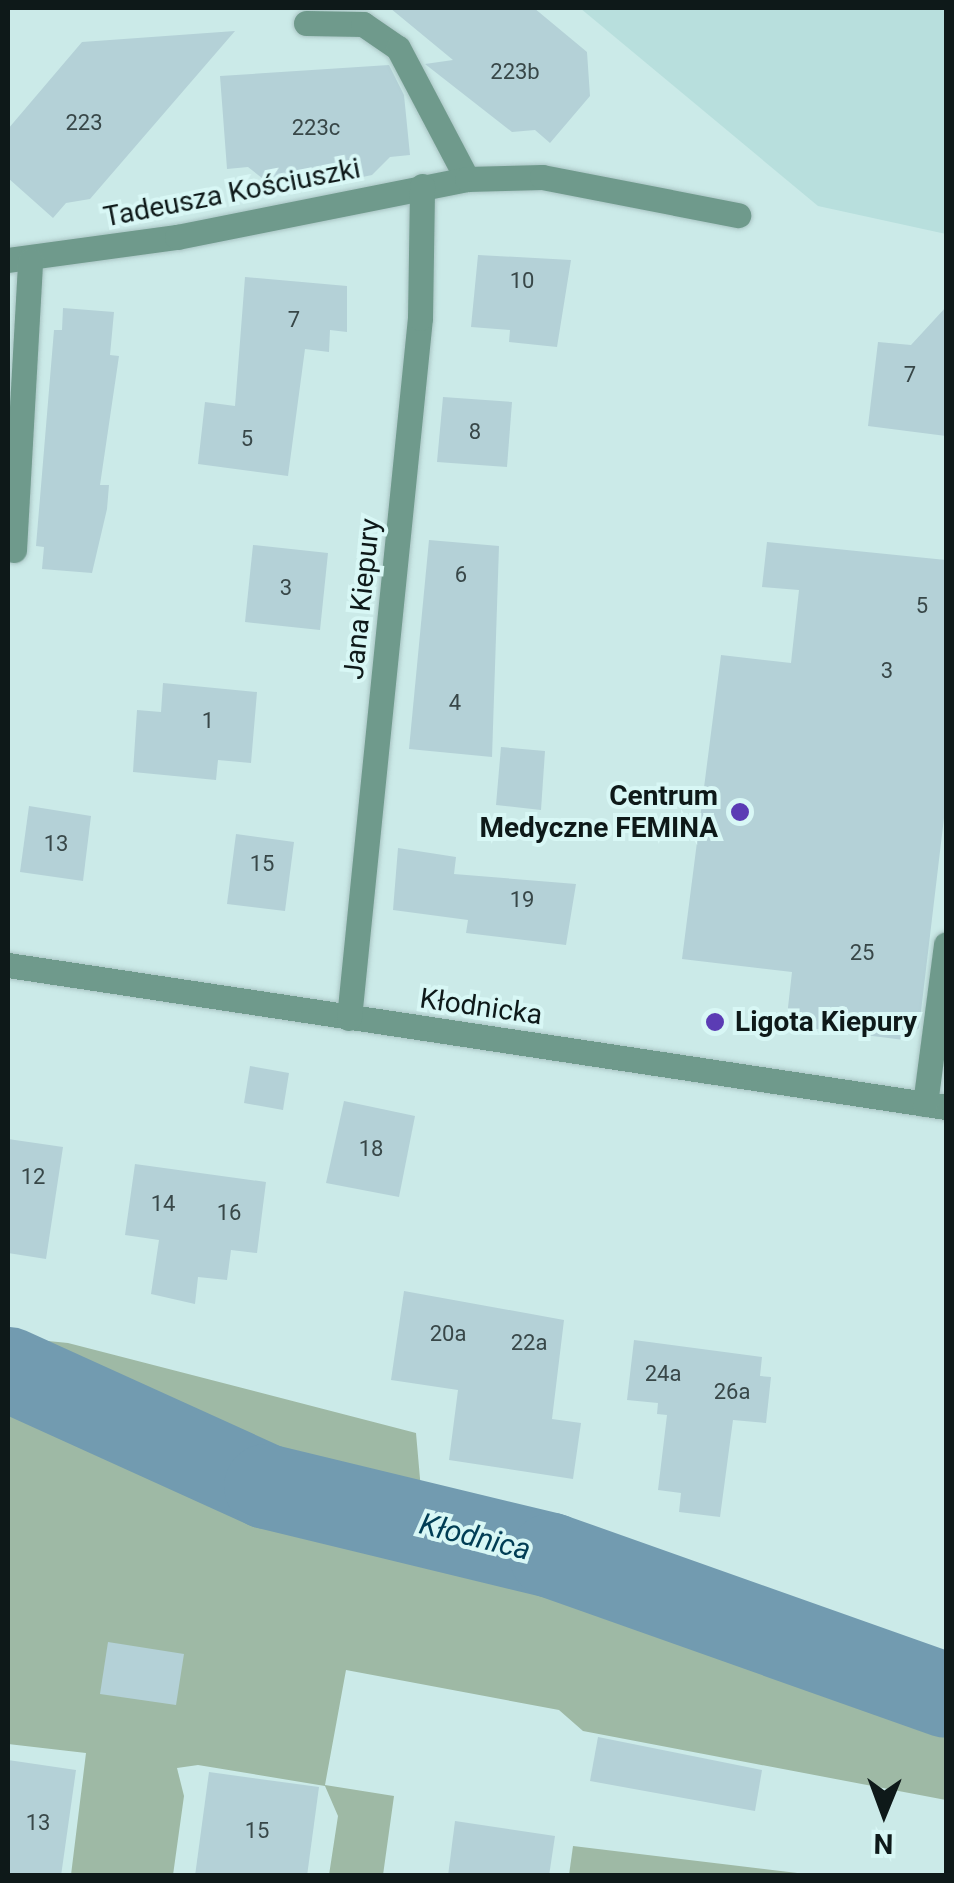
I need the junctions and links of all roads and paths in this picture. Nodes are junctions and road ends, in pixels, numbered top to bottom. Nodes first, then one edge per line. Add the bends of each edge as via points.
1 (306, 22) dead end
2 (467, 179) junction
3 (422, 186) junction
4 (738, 215) dead end
5 (19, 260) edge
6 (14, 550) dead end
7 (946, 944) edge
8 (8, 965) edge
9 (349, 1018) junction
10 (936, 1105) edge

1 - 2 street via 363,24 398,48
2 - 3 street, Tadeusza Kościuszki
2 - 4 street, Tadeusza Kościuszki via 542,177
3 - 5 street, Tadeusza Kościuszki
3 - 9 street, Jana Kiepury via 420,318
5 - 6 street
7 - 10 street
8 - 9 street, Kłodnicka
9 - 10 street, Kłodnicka

